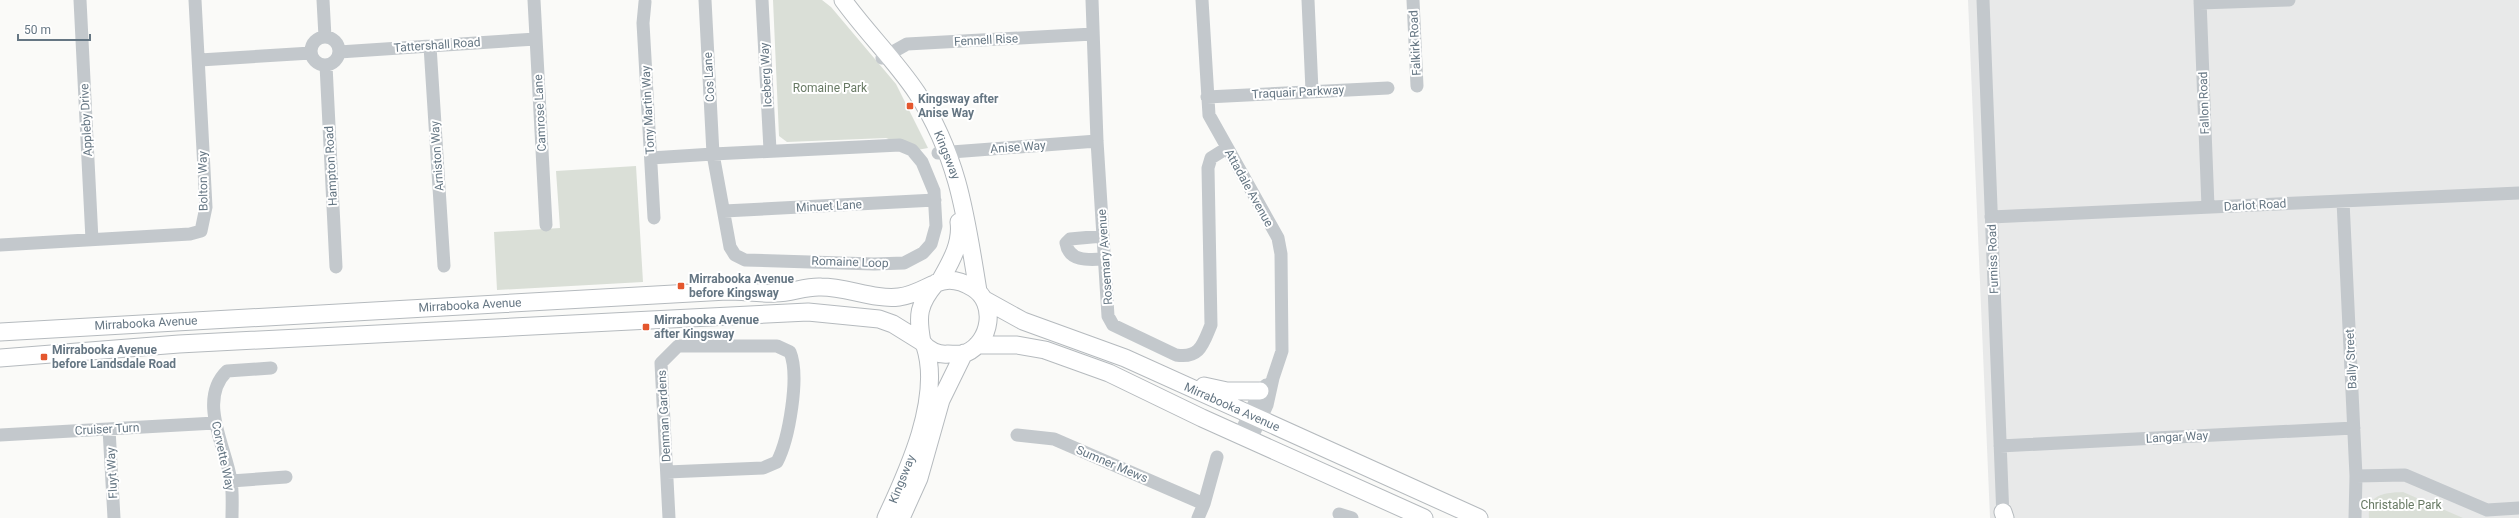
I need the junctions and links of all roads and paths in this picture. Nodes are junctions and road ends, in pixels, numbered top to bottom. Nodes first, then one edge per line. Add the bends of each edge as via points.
1 (80, 0) edge
2 (195, 0) edge
3 (323, 0) edge
4 (534, 0) edge
5 (643, 0) edge
6 (704, 0) edge
7 (762, 0) edge
8 (834, 0) edge
9 (843, 0) edge
10 (1092, 0) edge
11 (1202, 0) edge
12 (1308, 0) edge
13 (1413, 0) edge
14 (1983, 0) edge
15 (2289, 0) edge
16 (2200, 2) edge
17 (1093, 34) junction
18 (324, 37) junction
19 (536, 39) junction
20 (430, 46) junction
21 (339, 52) junction
22 (311, 54) junction
23 (885, 57) junction
24 (200, 60) junction
25 (326, 65) junction
26 (1417, 86) dead end
27 (1388, 88) dead end
28 (1312, 91) junction
29 (1208, 97) junction
30 (1097, 141) junction
31 (1227, 148) junction
32 (770, 150) junction
33 (943, 152) junction
34 (713, 154) junction
35 (651, 158) junction
36 (2519, 193) edge
37 (935, 200) junction
38 (2344, 201) junction
39 (2208, 207) junction
40 (724, 211) junction
41 (1992, 217) junction
42 (654, 218) dead end
43 (546, 225) dead end
44 (1103, 236) junction
45 (92, 240) junction
46 (0, 245) edge
47 (1104, 259) junction
48 (444, 266) dead end
49 (336, 267) dead end
50 (938, 282) junction
51 (982, 296) junction
52 (0, 332) edge
53 (923, 344) junction
54 (971, 349) junction
55 (0, 358) edge
56 (271, 368) dead end
57 (1163, 376) junction
58 (1273, 378) junction
59 (1260, 391) junction
60 (1255, 417) junction
61 (215, 423) junction
62 (2354, 428) junction
63 (109, 429) junction
64 (0, 435) edge
65 (1017, 435) dead end
66 (1246, 436) junction
67 (2000, 446) junction
68 (1217, 457) dead end
69 (667, 472) junction
70 (2356, 476) junction
71 (286, 477) dead end
72 (231, 481) junction
73 (1204, 504) junction
74 (2519, 508) edge
75 (1339, 514) dead end
76 (2004, 516) edge
77 (114, 518) edge
78 (232, 518) edge
79 (669, 518) edge
80 (886, 518) edge
81 (901, 518) edge
82 (1198, 518) edge
83 (1352, 518) edge
84 (1424, 518) edge
85 (1478, 518) edge
86 (2355, 518) edge

1 - 45 street, Appleby Drive
2 - 24 street, Bolton Way
3 - 18 street
4 - 19 street, Camrose Lane
5 - 35 street, Tony Martin Way
6 - 34 street, Cos Lane
7 - 32 street, Iceberg Way
8 - 23 main road, Kingsway
9 - 23 main road, Kingsway
10 - 17 street, Rosemary Avenue
11 - 29 street, Attadale Avenue
12 - 28 street
13 - 26 street, Falkirk Road
14 - 41 street, Furniss Road
15 - 16 street
16 - 39 street, Fallon Road
17 - 23 street, Fennell Rise via 907,44
17 - 30 street, Rosemary Avenue
18 - 21 street via 333,40
18 - 22 street via 316,41
19 - 20 street, Tattershall Road
19 - 43 street, Camrose Lane
20 - 21 street, Tattershall Road
20 - 48 street, Arniston Way
21 - 25 street via 335,61
22 - 24 street
22 - 25 street via 317,62
23 - 33 main road, Kingsway
24 - 45 street, Bolton Way via 206,207 201,231
25 - 49 street, Hampton Road
27 - 28 street, Traquair Parkway
28 - 29 street, Traquair Parkway
29 - 31 street, Attadale Avenue via 1209,115
30 - 33 street, Anise Way
30 - 44 street, Rosemary Avenue
31 - 47 street, Rosemary Avenue via 1212,158 1208,168 1212,318 1203,345 1194,354 1187,357 1176,355 1114,325 1108,316
31 - 58 street, Attadale Avenue via 1278,238 1281,254 1283,346
32 - 34 street, Romaine Loop
32 - 37 street, Romaine Loop via 900,146 912,150 922,162
33 - 50 main road, Kingsway via 960,226 960,237 953,258
33 - 51 main road, Kingsway via 961,192
34 - 35 street, Romaine Loop
34 - 40 street, Romaine Loop
35 - 42 street, Tony Martin Way
36 - 38 street, Darlot Road
37 - 40 street, Minuet Lane
37 - 40 street, Romaine Loop via 936,226 931,244 923,253 904,263 745,260 735,255 730,247
38 - 39 street, Darlot Road
38 - 62 street, Bally Street
39 - 41 street, Darlot Road
41 - 67 street, Furniss Road
44 - 47 street, Rosemary Avenue
44 - 47 street via 1070,239 1066,243 1067,250 1074,256 1085,260
45 - 46 street, Bolton Way
50 - 51 main road via 960,280
50 - 52 main road, Mirrabooka Avenue via 898,297 882,297 857,290 820,287 775,293 728,291
50 - 53 main road via 925,296 919,312
51 - 54 main road via 988,312 988,324 984,336
51 - 57 main road, Mirrabooka Avenue via 1023,321 1124,358
53 - 54 main road via 940,354
53 - 55 main road, Mirrabooka Avenue via 894,324 879,319 808,312 179,344
53 - 80 main road, Kingsway via 929,360 929,380 922,423 908,472
54 - 66 main road, Mirrabooka Avenue via 1017,345 1045,350 1109,374
54 - 81 main road, Kingsway via 941,400 919,478
56 - 61 street, Corvette Way via 227,371 217,380 214,393
57 - 59 main road via 1227,391
57 - 60 main road, Mirrabooka Avenue
58 - 59 street, Attadale Avenue
58 - 60 street, Attadale Avenue via 1267,405
59 - 60 street, Attadale Avenue
60 - 66 street, Attadale Avenue
60 - 85 main road, Mirrabooka Avenue
61 - 63 street, Cruiser Turn
61 - 72 street, Corvette Way
62 - 67 street, Langar Way
62 - 70 street, Bally Street
63 - 64 street, Cruiser Turn
63 - 77 street, Fluyt Way
65 - 73 street, Sumner Mews via 1054,439
66 - 84 main road, Mirrabooka Avenue
67 - 76 street, Furniss Road
68 - 73 street
69 - 69 street, Denman Gardens via 764,468 777,462 783,451 795,384 794,362 790,352 777,346 678,346 661,362
69 - 79 street, Denman Gardens
70 - 74 street via 2405,475 2487,510
70 - 86 street, Bally Street
71 - 72 street
72 - 78 street, Corvette Way
73 - 82 street
75 - 83 street

